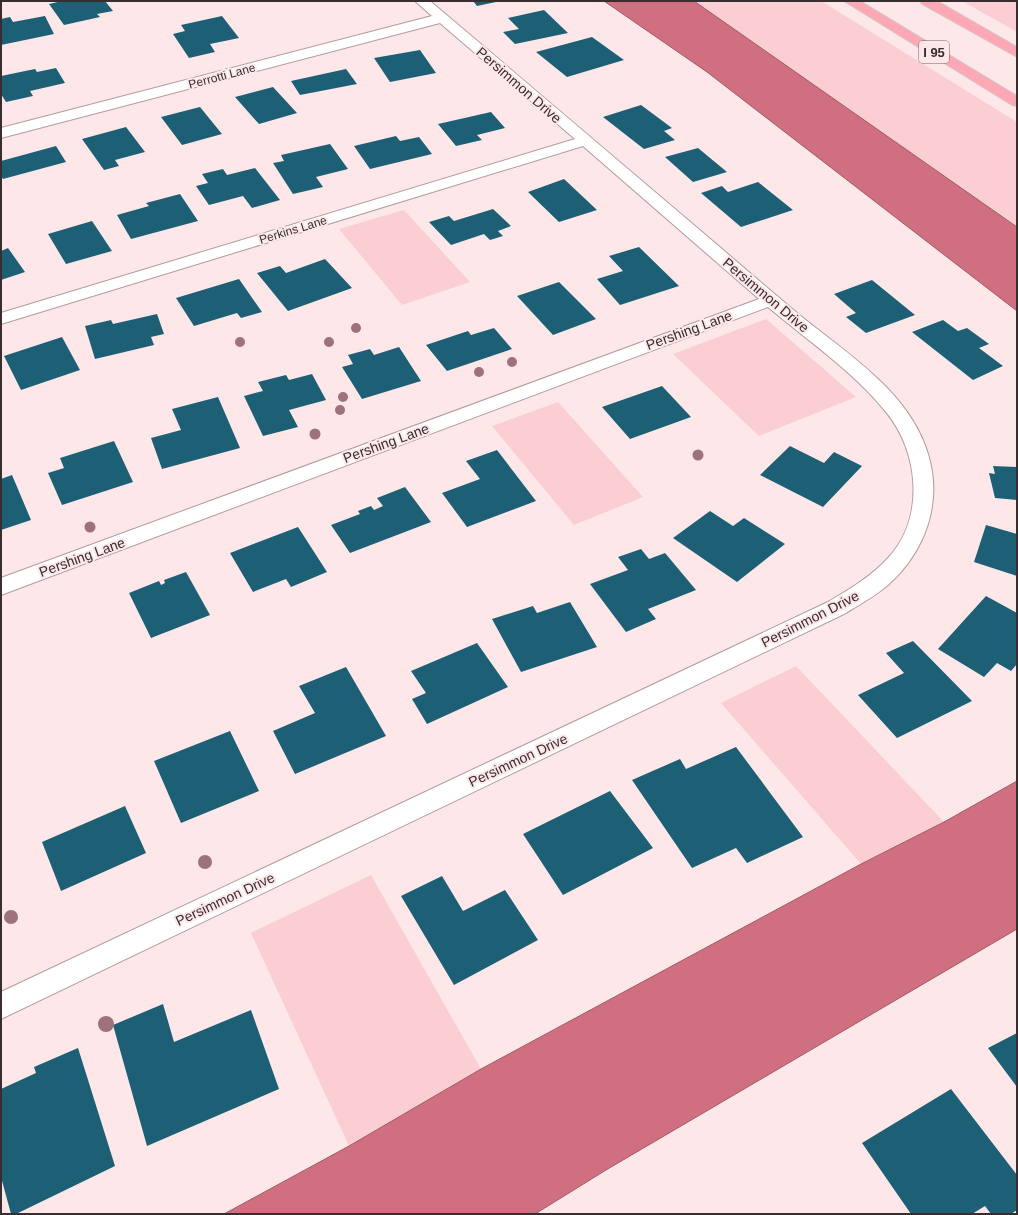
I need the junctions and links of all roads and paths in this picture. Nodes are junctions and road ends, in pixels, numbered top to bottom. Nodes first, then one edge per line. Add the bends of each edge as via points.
1 (422, 1) edge
2 (851, 1) edge
3 (927, 1) edge
4 (442, 18) junction
5 (1017, 54) edge
6 (1017, 102) edge
7 (1, 133) edge
8 (585, 141) junction
9 (770, 300) junction
10 (1, 319) edge
11 (1, 587) edge
12 (1, 1006) edge

1 - 4 street, Persimmon Drive
2 - 6 highway, I 95
3 - 5 highway
4 - 7 street, Perrotti Lane
4 - 8 street, Persimmon Drive
8 - 9 street, Persimmon Drive
8 - 10 street, Perkins Lane
9 - 11 street, Pershing Lane
9 - 12 street, Persimmon Drive via 873,386 901,418 914,442 919,454 924,493 920,518 910,545 897,564 853,598 767,641

